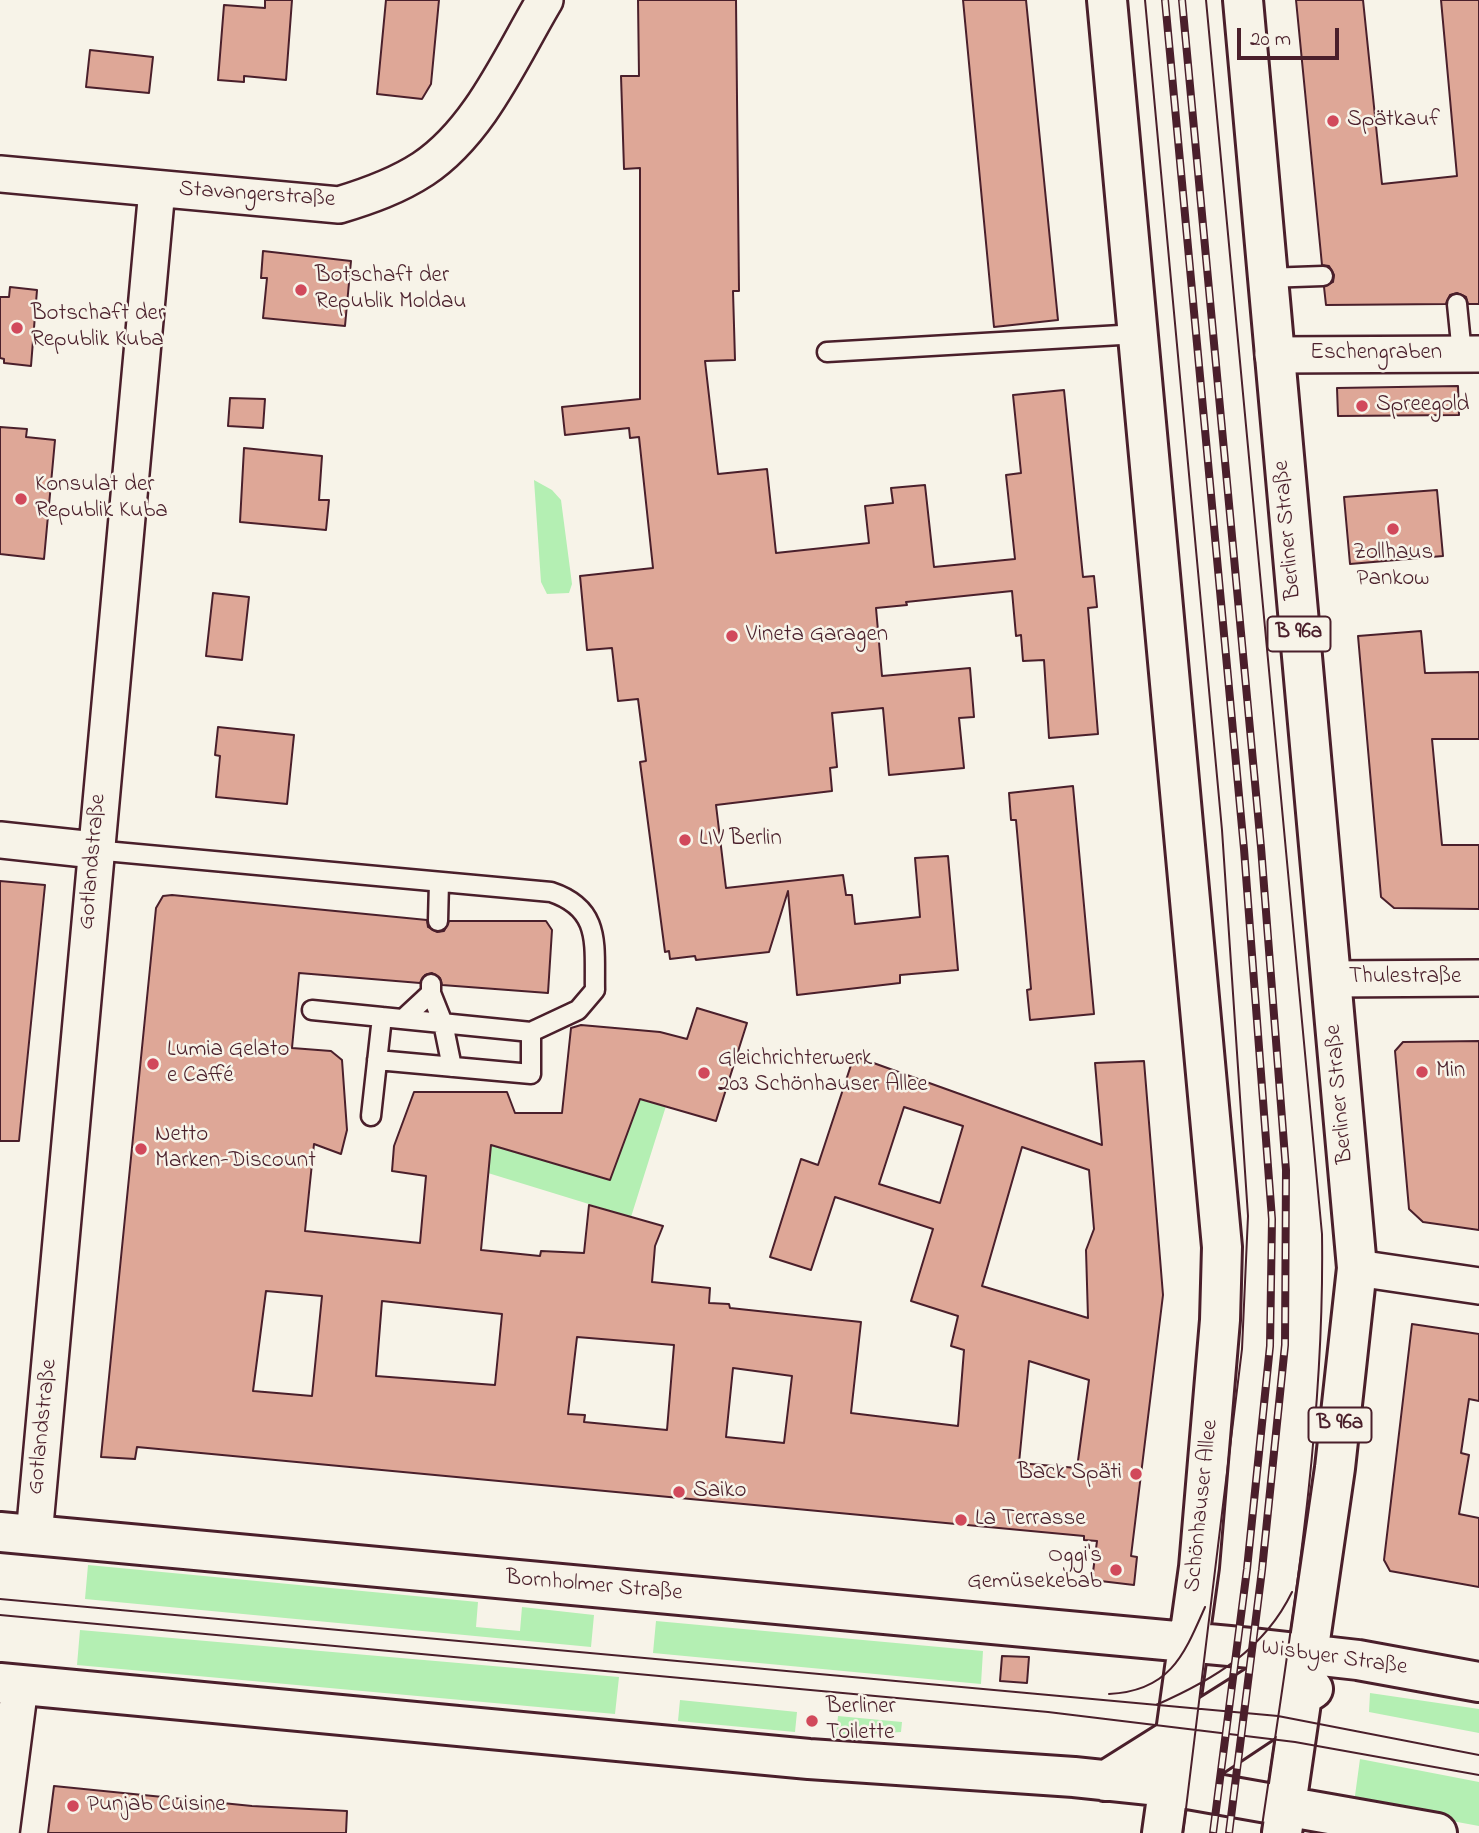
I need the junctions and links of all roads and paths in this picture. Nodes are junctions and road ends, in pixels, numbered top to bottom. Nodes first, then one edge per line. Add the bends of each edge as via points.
1 (545, 0) edge
2 (1107, 0) edge
3 (1243, 0) edge
4 (0, 174) edge
5 (157, 189) junction
6 (1323, 276) dead end
7 (1266, 278) junction
8 (1457, 304) dead end
9 (1138, 334) junction
10 (827, 352) dead end
11 (1471, 354) edge
12 (1273, 355) junction
13 (0, 840) edge
14 (94, 850) junction
15 (439, 882) junction
16 (438, 921) dead end
17 (1479, 978) edge
18 (1331, 979) junction
19 (312, 1010) dead end
20 (382, 1017) junction
21 (403, 1019) junction
22 (443, 1023) junction
23 (531, 1032) junction
24 (377, 1060) junction
25 (452, 1067) junction
26 (371, 1116) dead end
27 (1357, 1268) junction
28 (1479, 1286) edge
29 (17, 1534) edge
30 (1188, 1642) junction
31 (1307, 1654) junction
32 (1358, 1660) junction
33 (1479, 1682) edge
34 (10, 1685) edge
35 (1301, 1698) junction
36 (1174, 1737) junction
37 (1105, 1781) junction
38 (1166, 1787) junction
39 (1284, 1819) edge
40 (1, 1833) edge
41 (1162, 1833) edge
42 (1437, 1833) edge

1 - 5 street, Stavangerstraße via 483,104 452,143 424,168 384,191 339,205
2 - 9 main road
3 - 7 main road, Berliner Straße / B 96a
4 - 5 street, Stavangerstraße
5 - 14 street, Gotlandstraße
6 - 7 lane
7 - 12 main road, Berliner Straße / B 96a
8 - 11 lane
9 - 10 lane
9 - 30 main road, Schönhauser Allee via 1222,1247 1199,1567
11 - 12 street, Eschengraben
12 - 18 main road, Berliner Straße / B 96a
13 - 14 street
14 - 15 lane
14 - 29 street, Gotlandstraße
15 - 16 lane
15 - 23 lane via 551,892 587,915 593,929 595,990 578,1010
17 - 18 street, Thulestraße
18 - 27 main road, Berliner Straße / B 96a
19 - 20 lane
20 - 21 lane
20 - 24 lane
21 - 22 lane
21 - 22 lane via 431,988
22 - 23 lane
22 - 25 lane
23 - 25 lane via 531,1074
24 - 25 lane
24 - 26 lane
27 - 28 street
27 - 31 main road, B 96a via 1335,1468
29 - 30 main road, Bornholmer Straße
30 - 31 main road, Wisbyer Straße
30 - 36 main road, Schönhauser Allee
31 - 32 main road, Wisbyer Straße
31 - 35 main road, B 96a
31 - 36 main road
32 - 33 main road, Wisbyer Straße
32 - 35 main road
34 - 37 main road via 797,1758
34 - 40 street
35 - 38 main road
35 - 39 main road, B 96a
36 - 37 main road
36 - 38 main road, Schönhauser Allee
37 - 38 main road
38 - 39 main road
38 - 41 main road, Schönhauser Allee
39 - 42 main road

